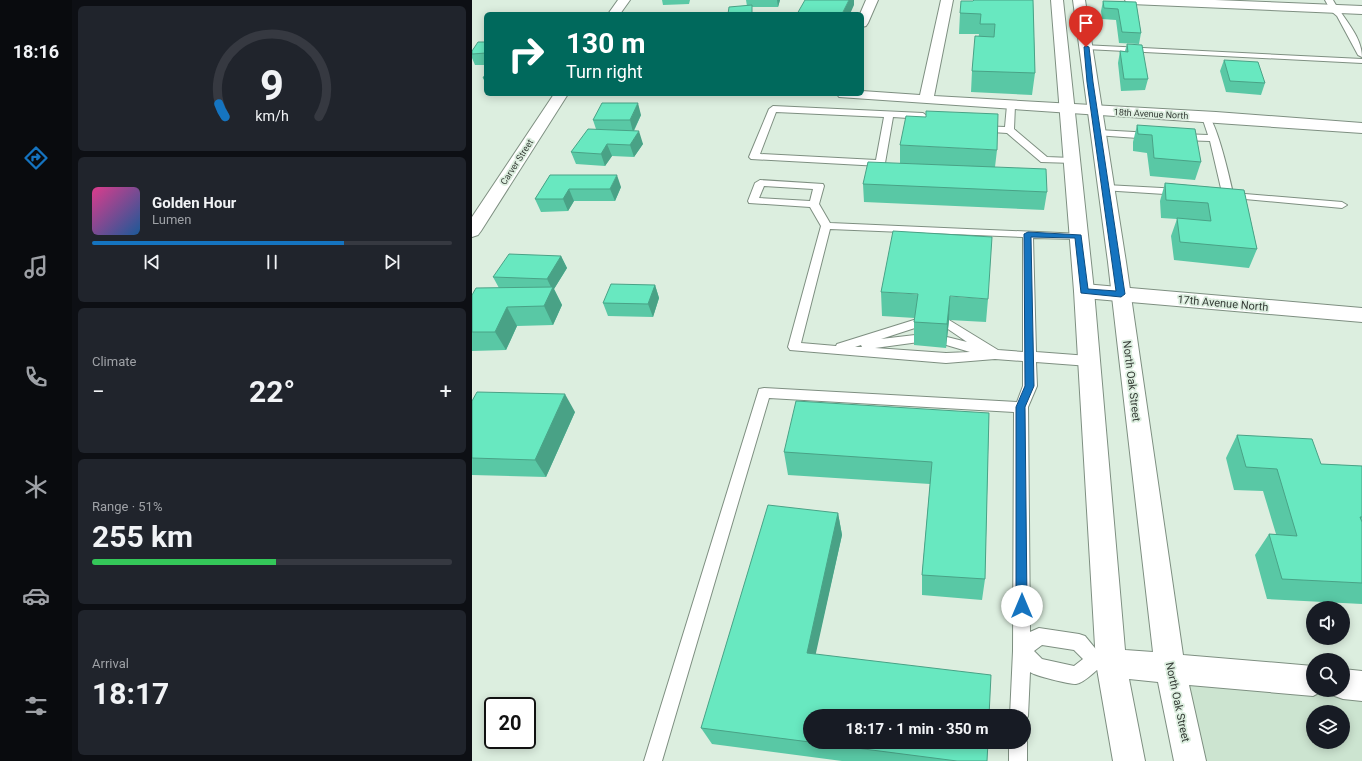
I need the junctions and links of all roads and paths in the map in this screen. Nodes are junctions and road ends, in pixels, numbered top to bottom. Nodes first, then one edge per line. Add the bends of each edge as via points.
1 (624, 0) edge
2 (872, 0) edge
3 (947, 0) edge
4 (1057, 0) edge
5 (1079, 0) edge
6 (1131, 0) edge
7 (1332, 5) edge
8 (1362, 10) edge
9 (615, 12) edge
10 (864, 18) edge
11 (1086, 47) junction
12 (1362, 55) edge
13 (1362, 61) edge
14 (864, 95) edge
15 (560, 96) edge
16 (926, 99) junction
17 (1011, 105) junction
18 (1066, 109) junction
19 (1094, 111) junction
20 (889, 114) junction
21 (923, 116) junction
22 (1206, 116) junction
23 (921, 126) edge
24 (969, 128) edge
25 (1362, 128) edge
26 (1009, 130) junction
27 (1098, 133) junction
28 (1214, 138) junction
29 (1071, 161) junction
30 (1106, 188) junction
31 (1190, 193) edge
32 (1213, 194) edge
33 (1229, 195) junction
34 (814, 204) junction
35 (1342, 205) dead end
36 (472, 231) edge
37 (825, 231) junction
38 (1028, 234) junction
39 (1078, 236) junction
40 (1084, 291) junction
41 (1121, 294) junction
42 (1362, 315) edge
43 (916, 332) edge
44 (948, 333) edge
45 (833, 349) junction
46 (994, 354) junction
47 (1030, 355) junction
48 (1089, 360) junction
49 (1021, 407) junction
50 (1022, 651) junction
51 (1103, 662) junction
52 (1170, 668) junction
53 (1306, 680) edge
54 (1350, 685) edge
55 (1362, 686) edge
56 (1019, 709) edge
57 (1018, 749) edge
58 (653, 761) edge
59 (1018, 761) edge
60 (1129, 761) edge
61 (1190, 761) edge

1 - 9 main road
2 - 10 main road
3 - 16 main road
4 - 18 main road
5 - 11 main road, North Oak Street
6 - 7 main road
7 - 8 main road
7 - 12 lane
11 - 13 lane
11 - 19 main road, North Oak Street
14 - 16 main road, 18th Avenue North
15 - 36 main road, Carver Street
16 - 17 main road, 18th Avenue North
16 - 21 lane
17 - 18 main road, 18th Avenue North
17 - 26 lane
18 - 19 main road, 18th Avenue North
18 - 29 main road
19 - 22 main road, 18th Avenue North
19 - 27 main road, North Oak Street
20 - 20 lane via 773,108 754,157 880,163
20 - 21 lane
21 - 23 lane
22 - 25 main road, 18th Avenue North
22 - 28 lane
24 - 26 lane
26 - 29 lane via 1044,160
27 - 28 lane
27 - 30 main road, North Oak Street
28 - 33 lane
29 - 39 main road
30 - 31 lane
30 - 41 main road, North Oak Street
32 - 33 lane
33 - 35 lane
34 - 34 lane via 819,186 760,183 752,201
34 - 37 lane
37 - 38 lane
37 - 45 lane via 794,347
38 - 39 lane
38 - 47 lane
39 - 40 main road
40 - 41 main road, 17th Avenue North
40 - 48 main road
41 - 42 main road, 17th Avenue North
41 - 52 main road, North Oak Street
43 - 45 lane
44 - 46 lane
45 - 46 lane via 946,358
46 - 47 lane
47 - 48 lane
47 - 49 lane via 1030,386
48 - 51 main road
49 - 50 lane
49 - 58 lane via 764,393
50 - 51 lane via 1037,667 1076,675
50 - 51 lane via 1039,636 1079,642
50 - 56 lane
51 - 52 main road
51 - 60 main road
52 - 53 main road
52 - 61 main road, North Oak Street
54 - 55 main road
57 - 59 lane

